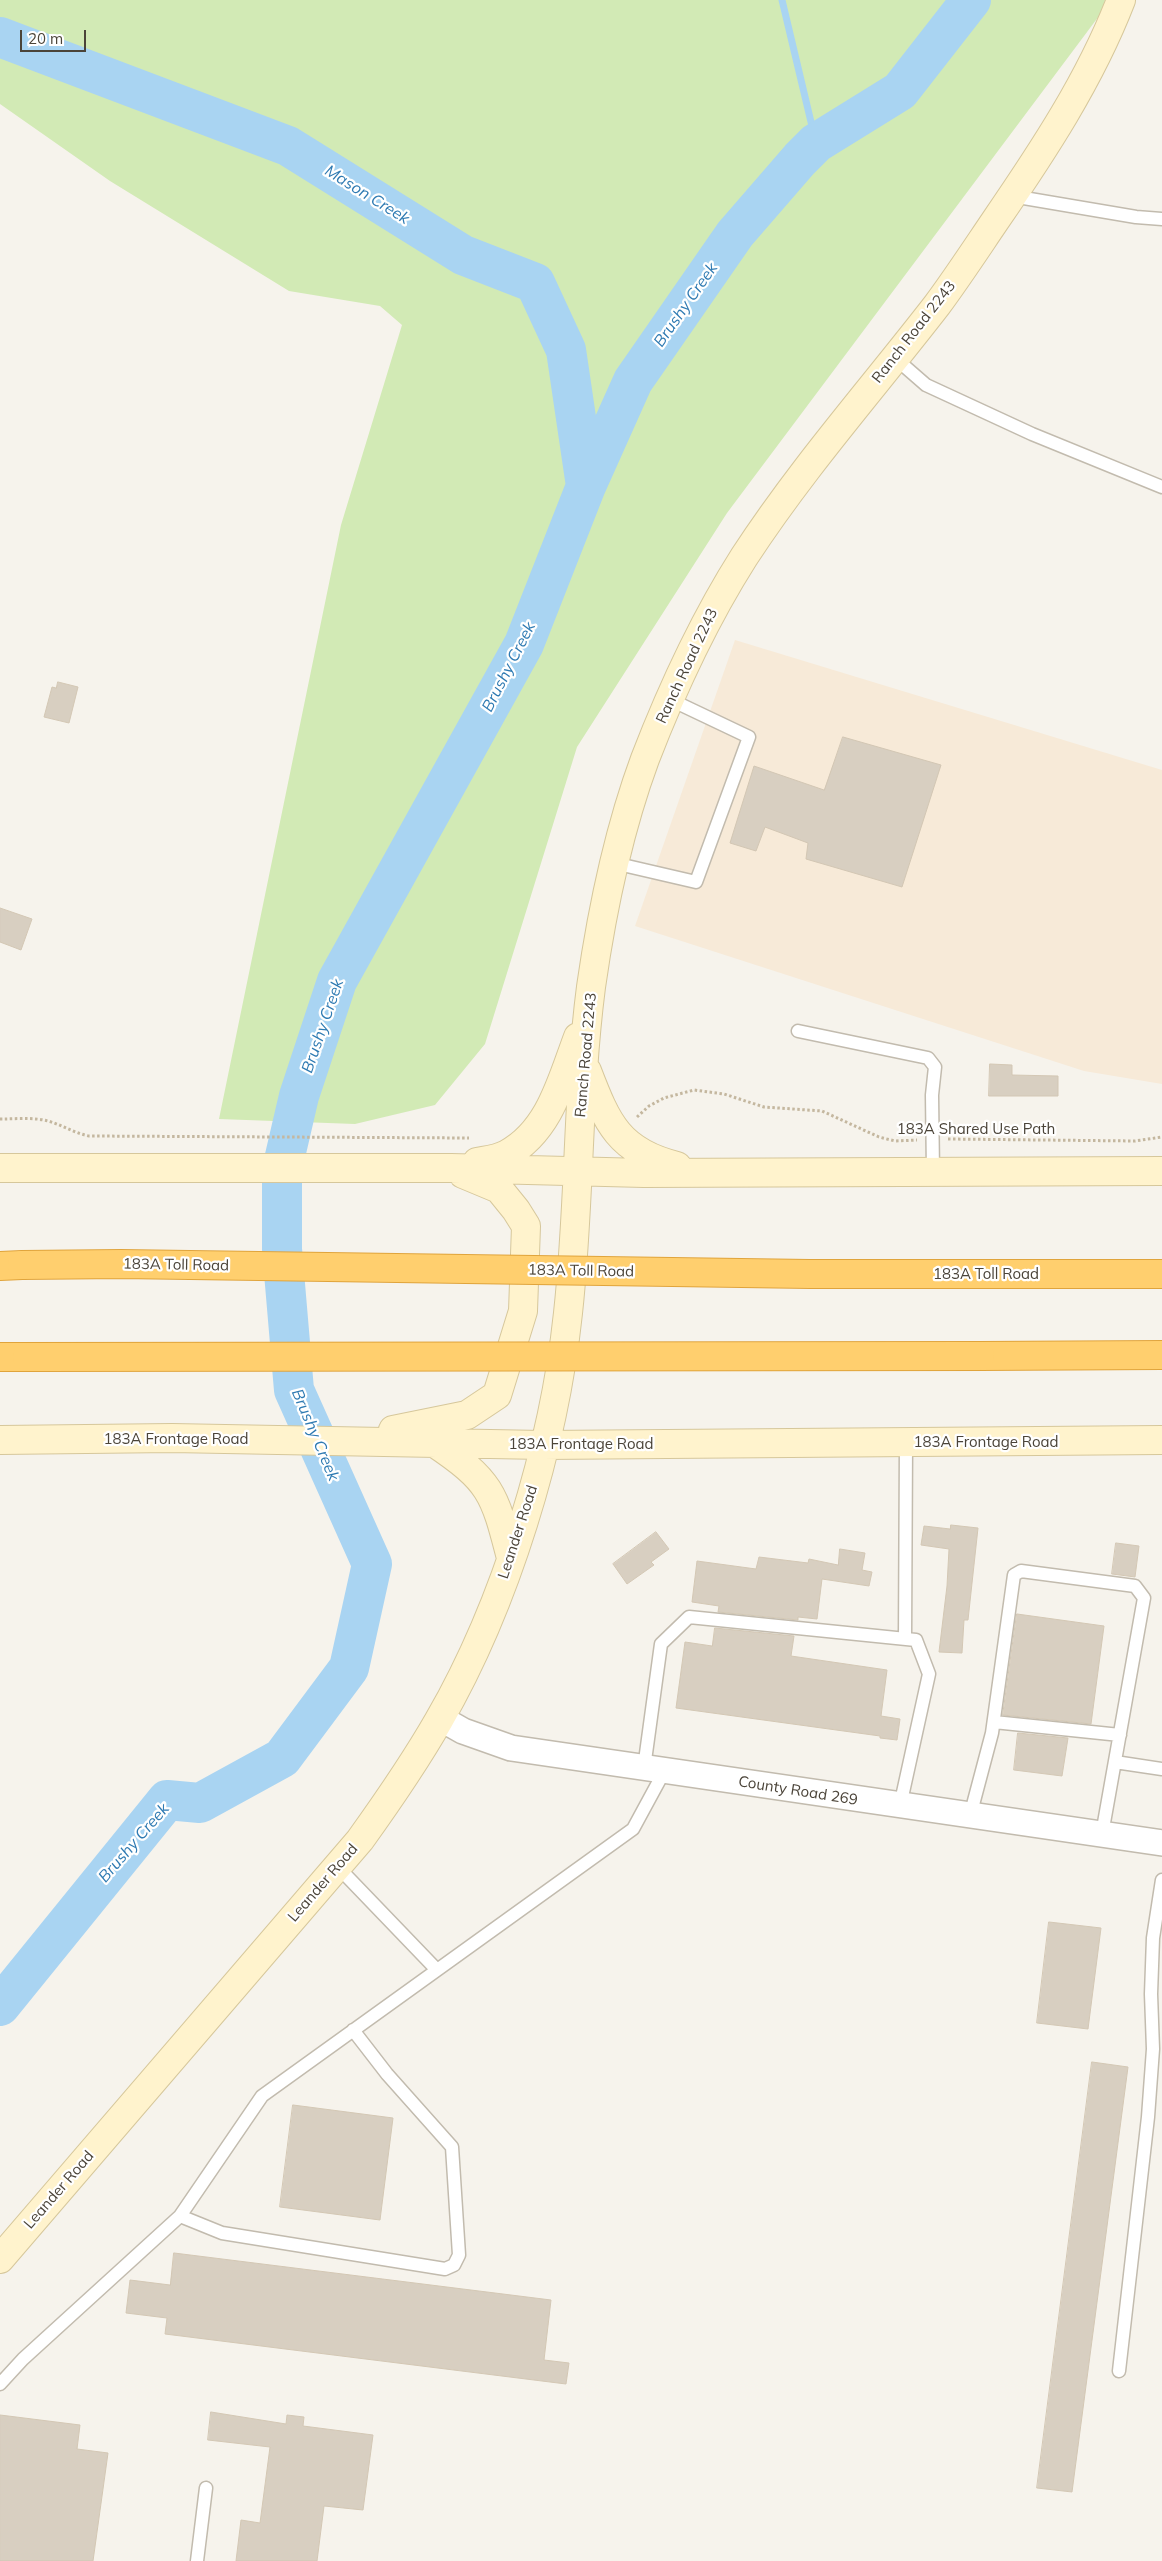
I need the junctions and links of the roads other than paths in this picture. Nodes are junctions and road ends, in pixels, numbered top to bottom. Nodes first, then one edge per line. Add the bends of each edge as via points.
1 (1122, 0) edge
2 (1012, 196) junction
3 (1162, 219) edge
4 (895, 358) junction
5 (1162, 487) edge
6 (669, 699) junction
7 (614, 863) junction
8 (590, 1004) junction
9 (798, 1031) dead end
10 (585, 1064) junction
11 (0, 1168) edge
12 (451, 1168) junction
13 (1162, 1171) edge
14 (578, 1172) junction
15 (933, 1172) junction
16 (716, 1173) junction
17 (11, 1266) edge
18 (1162, 1274) edge
19 (1162, 1355) edge
20 (0, 1357) edge
21 (426, 1436) junction
22 (0, 1440) edge
23 (1162, 1440) edge
24 (906, 1442) junction
25 (543, 1445) junction
26 (511, 1558) junction
27 (905, 1640) junction
28 (440, 1718) junction
29 (994, 1722) junction
30 (1120, 1735) junction
31 (1115, 1762) junction
32 (654, 1769) junction
33 (1162, 1769) edge
34 (900, 1806) junction
35 (970, 1816) junction
36 (1102, 1834) junction
37 (1162, 1843) edge
38 (337, 1866) junction
39 (1162, 1880) edge
40 (437, 1970) junction
41 (353, 2030) junction
42 (180, 2216) junction
43 (0, 2259) edge
44 (1119, 2371) dead end
45 (0, 2384) edge
46 (206, 2488) dead end
47 (197, 2561) edge

1 - 2 main road, Ranch Road 2243 via 1079,90
2 - 3 lane
2 - 4 main road, Ranch Road 2243 via 940,301
4 - 5 lane via 926,385 1032,434
4 - 6 main road, Ranch Road 2243 via 806,469 744,557 706,622
6 - 7 main road, Ranch Road 2243 via 644,763
6 - 7 lane via 749,737 696,882
7 - 8 main road, Ranch Road 2243
8 - 10 main road, Ranch Road 2243
8 - 12 main road via 554,1103 538,1127 524,1143 506,1155
9 - 15 lane via 928,1058 933,1062
10 - 14 main road, Ranch Road 2243
10 - 16 main road via 604,1116 623,1139 642,1154 660,1162
11 - 12 main road
12 - 14 main road
12 - 21 main road via 499,1189 526,1226 523,1311 497,1395
13 - 15 main road
14 - 16 main road
14 - 25 main road, Ranch Road 2243 via 567,1322 559,1380
15 - 16 main road
17 - 18 highway, 183A Toll Road, bridge via 121,1264 810,1274
19 - 20 highway, bridge
21 - 22 main road, 183A Frontage Road via 345,1440
21 - 25 main road, 183A Frontage Road
21 - 26 main road via 482,1480 500,1513
23 - 24 main road, 183A Frontage Road
24 - 25 main road, 183A Frontage Road
24 - 27 lane
25 - 26 main road, Leander Road via 535,1483
26 - 28 main road, Leander Road via 489,1617
27 - 32 lane via 689,1617 660,1644
27 - 34 lane via 916,1640 929,1674
28 - 32 street, County Road 269 via 463,1731 511,1748
28 - 38 main road, Leander Road via 405,1776 360,1840
29 - 30 lane
29 - 30 lane via 1014,1575 1021,1571 1135,1586 1144,1598
29 - 35 lane
30 - 31 lane
31 - 33 lane
31 - 36 lane
32 - 34 street, County Road 269
32 - 40 lane via 633,1829
34 - 35 street, County Road 269
35 - 36 street, County Road 269
36 - 37 street, County Road 269
38 - 40 lane
38 - 43 main road, Leander Road
39 - 44 lane via 1153,1938 1148,2116
40 - 41 lane
41 - 42 lane via 262,2096
41 - 42 lane via 452,2148 459,2255 454,2265 445,2269 222,2233
42 - 45 lane via 23,2359
46 - 47 lane

